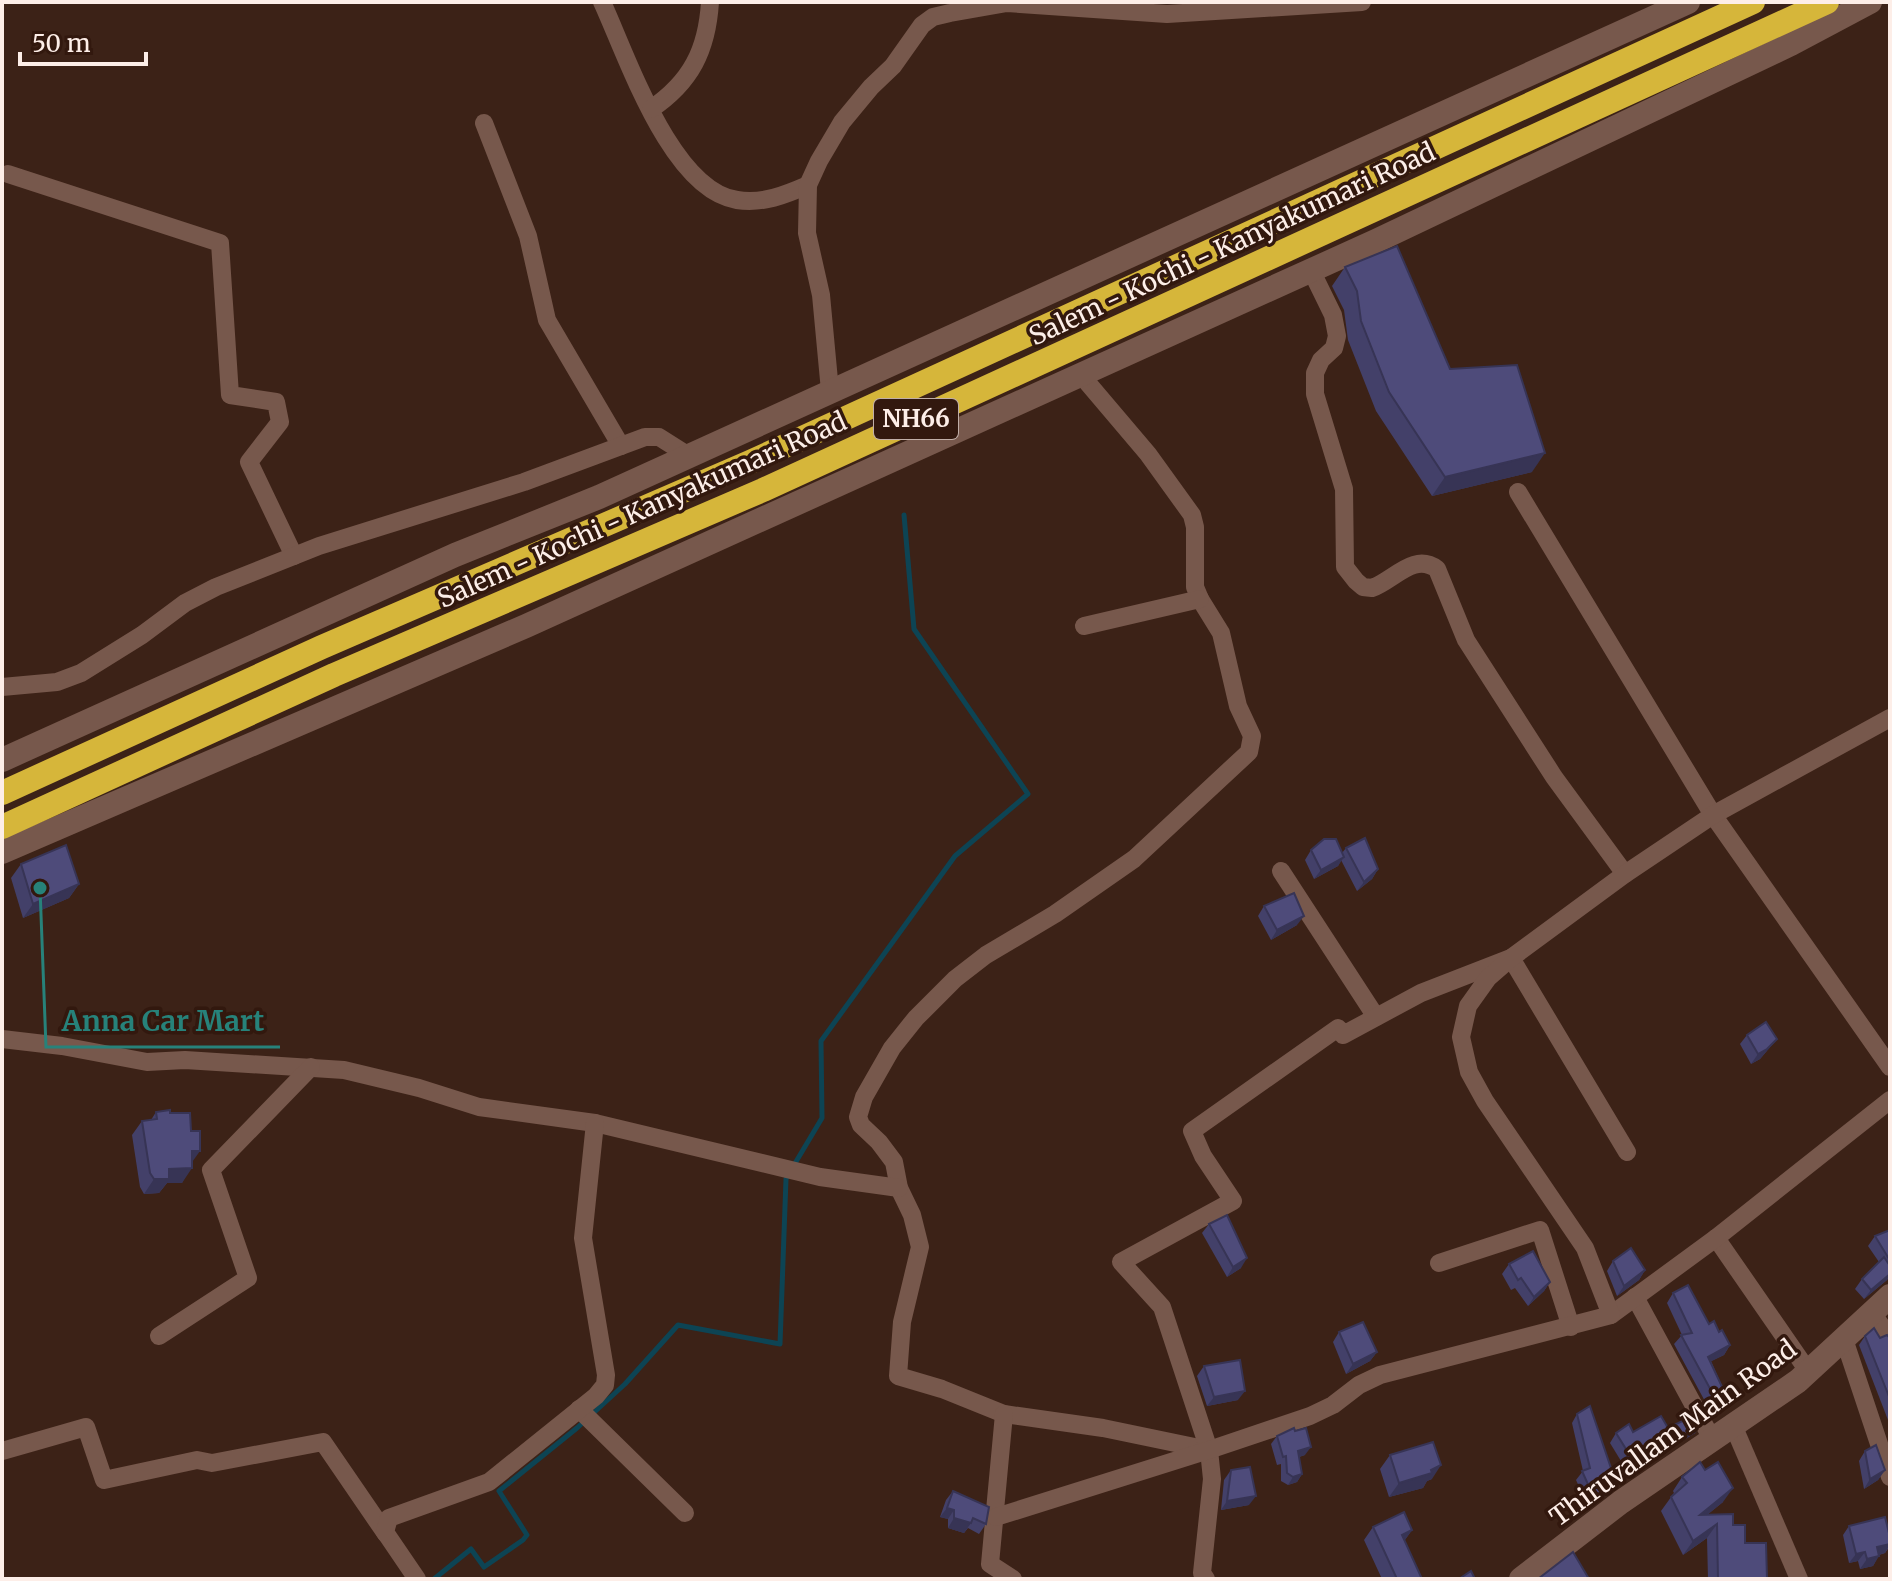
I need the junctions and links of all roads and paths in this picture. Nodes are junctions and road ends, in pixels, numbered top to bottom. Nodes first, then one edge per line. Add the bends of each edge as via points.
1 (602, 2) edge
2 (710, 2) edge
3 (1362, 2) edge
4 (1688, 2) edge
5 (1753, 2) edge
6 (1827, 2) edge
7 (1870, 2) edge
8 (974, 5) edge
9 (651, 109) junction
10 (484, 123) dead end
11 (8, 174) dead end
12 (808, 185) junction
13 (1311, 270) junction
14 (1081, 375) junction
15 (830, 391) junction
16 (621, 446) junction
17 (689, 456) junction
18 (1518, 492) dead end
19 (294, 556) junction
20 (1200, 599) junction
21 (1084, 626) dead end
22 (2, 687) edge
23 (1890, 718) edge
24 (2, 760) edge
25 (2, 793) edge
26 (1713, 815) junction
27 (2, 827) edge
28 (2, 852) edge
29 (1281, 871) dead end
30 (1625, 874) junction
31 (1511, 958) junction
32 (1376, 1017) junction
33 (2, 1039) edge
34 (311, 1067) junction
35 (1890, 1067) edge
36 (1890, 1100) edge
37 (595, 1123) junction
38 (1627, 1152) dead end
39 (899, 1188) junction
40 (1716, 1238) junction
41 (1439, 1263) dead end
42 (1890, 1296) edge
43 (1635, 1297) junction
44 (1872, 1313) junction
45 (1611, 1315) junction
46 (1571, 1327) junction
47 (159, 1336) dead end
48 (1890, 1338) edge
49 (1844, 1339) junction
50 (1808, 1371) junction
51 (579, 1409) junction
52 (1004, 1414) junction
53 (1733, 1425) junction
54 (1712, 1439) junction
55 (1209, 1450) junction
56 (2, 1451) edge
57 (1890, 1477) edge
58 (685, 1513) dead end
59 (996, 1517) junction
60 (386, 1534) junction
61 (417, 1579) edge
62 (1013, 1579) edge
63 (1206, 1579) edge
64 (1521, 1579) edge
65 (1799, 1579) edge

1 - 9 street
2 - 9 street via 701,52 677,87
3 - 8 street via 1167,14 1029,3
4 - 15 street
5 - 25 highway, Salem - Kochi - Kanyakumari Road / NH66 via 750,462 322,647
6 - 27 highway, Salem - Kochi - Kanyakumari Road / NH66 via 763,490 334,675
7 - 13 street
8 - 12 street via 922,25 842,122
9 - 12 street via 679,156 717,193 759,201
10 - 16 street via 528,236 547,320
11 - 19 street via 220,243 230,395 276,402 280,422 249,462
12 - 15 street via 807,233 821,295
13 - 14 street
13 - 30 street via 1337,336 1315,373 1315,394 1344,489 1345,567 1363,587 1372,588 1420,562 1437,569 1482,667
14 - 20 street via 1187,504 1195,527 1194,572
14 - 28 street via 526,626
15 - 17 street
16 - 17 street via 659,437
16 - 19 street
17 - 24 street via 455,555
18 - 26 street
19 - 22 street via 185,603 81,673 57,682
20 - 21 street
20 - 39 street via 1221,633 1238,706 1252,736 1249,752 1134,859 986,955 916,1018 892,1048 859,1107 861,1125 894,1162
23 - 26 street
26 - 30 street
26 - 35 street
29 - 32 street
30 - 31 street
31 - 32 street
31 - 38 street
31 - 45 street via 1468,1006 1463,1053 1485,1101 1585,1248
32 - 55 street via 1343,1035 1338,1028 1192,1131 1233,1201 1121,1262 1162,1307
33 - 34 street via 147,1062
34 - 37 street via 374,1077 479,1107
34 - 47 street via 211,1170 248,1278
36 - 40 street
37 - 39 street via 820,1177
37 - 51 street via 583,1238 606,1378 600,1392
39 - 52 street via 920,1247 902,1322 898,1376
40 - 43 street
40 - 50 street
41 - 46 street via 1540,1230
42 - 44 street, Thiruvallam Main Road
43 - 45 street
43 - 54 street
44 - 48 street
44 - 49 street, Thiruvallam Main Road
45 - 46 street
46 - 55 street via 1380,1375 1310,1416
49 - 50 street, Thiruvallam Main Road
49 - 57 street
50 - 53 street, Thiruvallam Main Road
51 - 58 street
51 - 60 street via 489,1482 391,1517
52 - 55 street
52 - 59 street
53 - 54 street, Thiruvallam Main Road
53 - 65 street
54 - 64 street, Thiruvallam Main Road
55 - 59 street
55 - 63 street via 1212,1479 1202,1573
56 - 60 street via 86,1427 104,1480 323,1442
59 - 62 street via 990,1564
60 - 61 street

